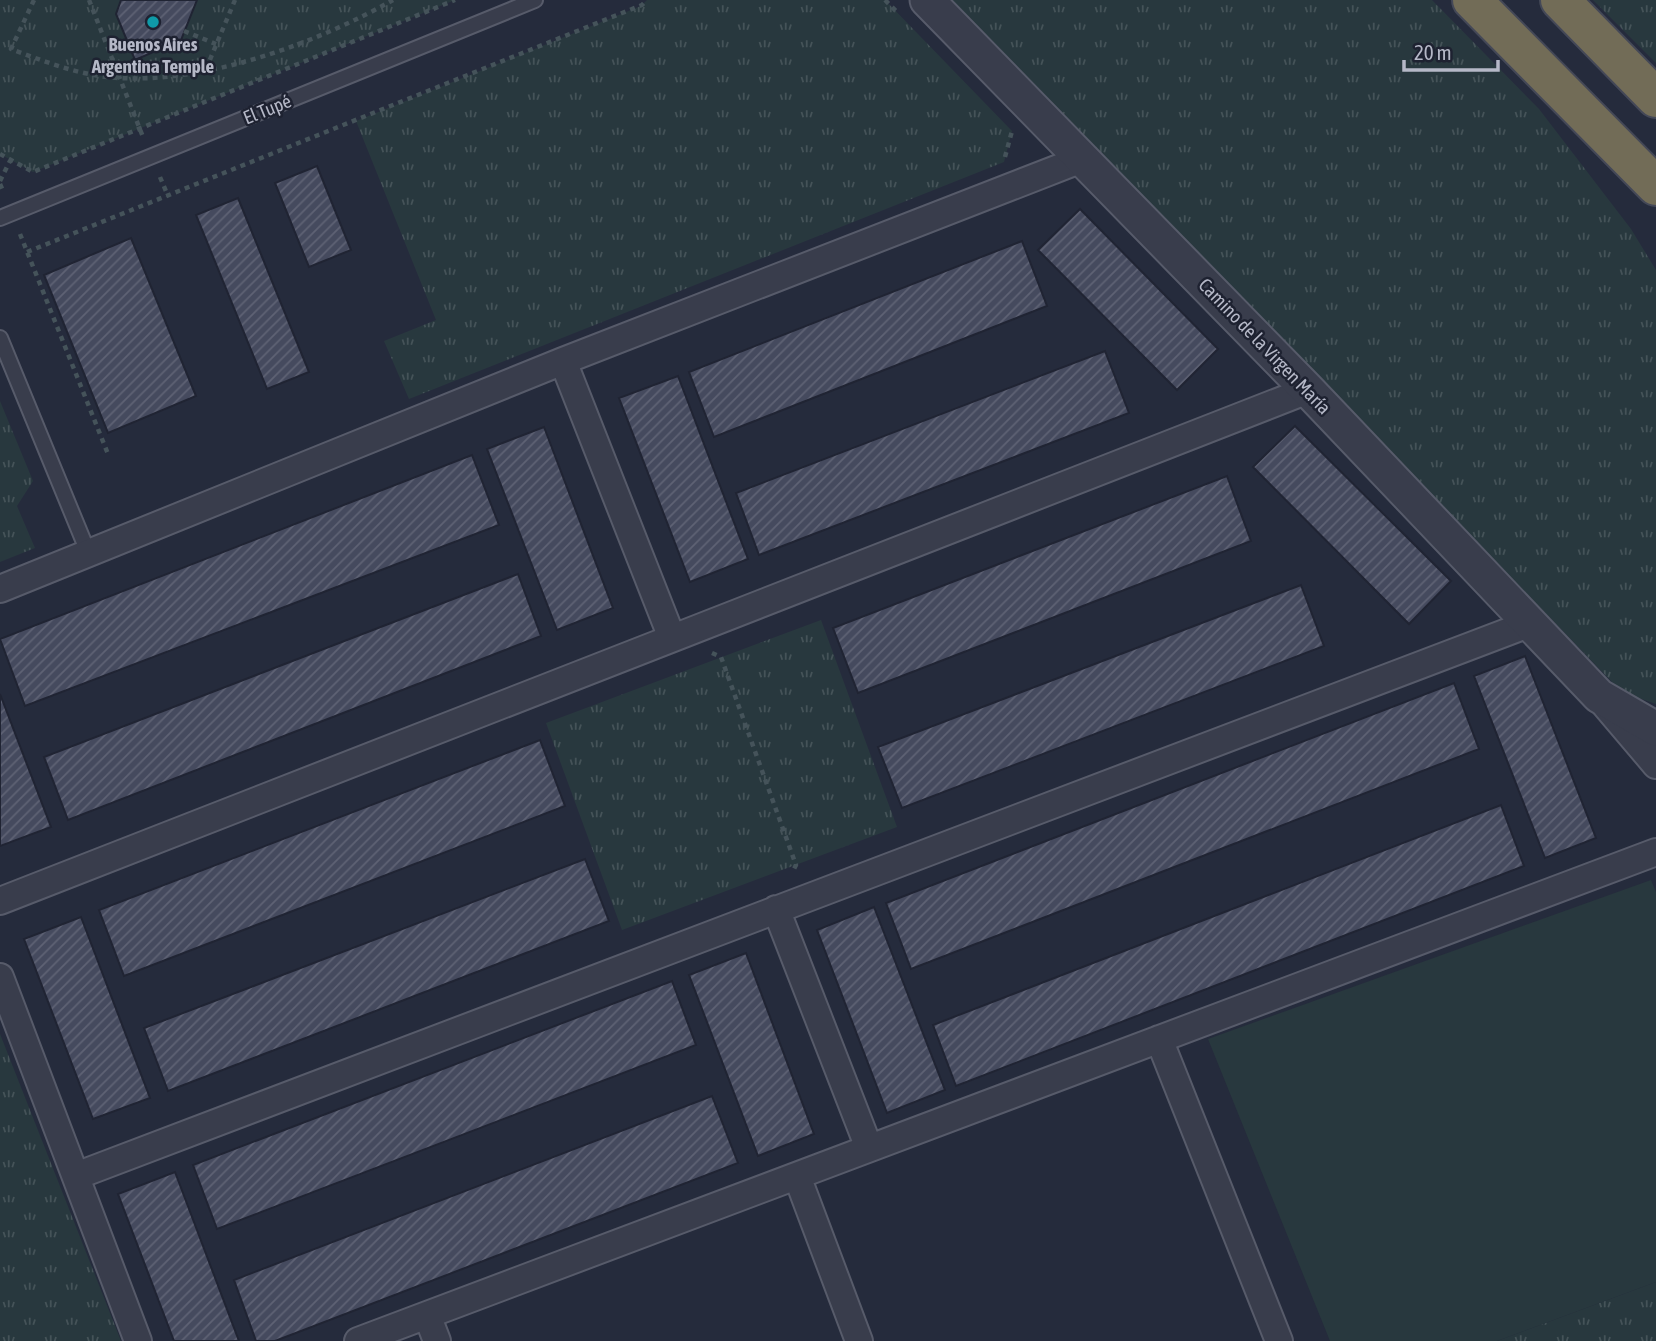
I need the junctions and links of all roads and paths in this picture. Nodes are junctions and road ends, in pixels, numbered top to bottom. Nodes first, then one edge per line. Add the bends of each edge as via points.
1 (34, 0) edge
2 (235, 0) edge
3 (393, 0) edge
4 (454, 0) edge
5 (535, 0) edge
6 (647, 0) edge
7 (885, 0) edge
8 (1472, 0) edge
9 (1560, 0) edge
10 (87, 1) edge
11 (915, 9) edge
12 (184, 31) dead end
13 (216, 44) junction
14 (205, 69) junction
15 (119, 78) junction
16 (1558, 88) junction
17 (1656, 98) edge
18 (1003, 122) dead end
19 (140, 128) junction
20 (0, 154) edge
21 (1082, 159) junction
22 (10, 161) junction
23 (1004, 162) dead end
24 (0, 183) edge
25 (1656, 186) edge
26 (1656, 209) edge
27 (6, 216) edge
28 (27, 253) junction
29 (0, 338) edge
30 (564, 361) junction
31 (1308, 390) junction
32 (108, 454) dead end
33 (88, 552) junction
34 (0, 589) edge
35 (1531, 623) junction
36 (672, 638) junction
37 (1599, 696) junction
38 (1656, 729) edge
39 (1656, 765) edge
40 (1656, 852) edge
41 (0, 901) edge
42 (776, 909) junction
43 (0, 977) edge
44 (1159, 1039) junction
45 (869, 1149) junction
46 (76, 1176) junction
47 (797, 1176) junction
48 (427, 1315) junction
49 (138, 1341) edge
50 (358, 1341) edge
51 (437, 1341) edge
52 (859, 1341) edge
53 (1279, 1341) edge

1 - 15 path via 11,49 65,69
2 - 13 path
3 - 14 path via 281,50
4 - 19 path
5 - 27 lane, El Tupé
6 - 28 path
7 - 11 path
8 - 16 highway
9 - 17 highway
10 - 15 path
11 - 21 street, Camino de la Virgen María
12 - 13 path
13 - 14 path
14 - 15 path
15 - 19 path
16 - 25 highway
16 - 26 highway
18 - 23 path via 1012,131
19 - 22 path via 33,172
20 - 22 path
21 - 30 street
21 - 31 street, Camino de la Virgen María
22 - 24 path
24 - 27 path
27 - 28 path
28 - 32 path
29 - 33 lane
30 - 33 street
30 - 36 street
31 - 35 street, Camino de la Virgen María
31 - 36 street
33 - 34 street
35 - 37 street, Camino de la Virgen María
35 - 42 street
36 - 41 street
36 - 42 path via 721,657 796,865
37 - 38 street, Camino de la Virgen María
37 - 39 street, Camino de la Virgen María
40 - 44 street
42 - 45 street
42 - 46 street
43 - 46 street
44 - 45 street
44 - 53 street
45 - 47 street
46 - 49 street
47 - 48 street
47 - 52 street
48 - 50 street
48 - 51 street

